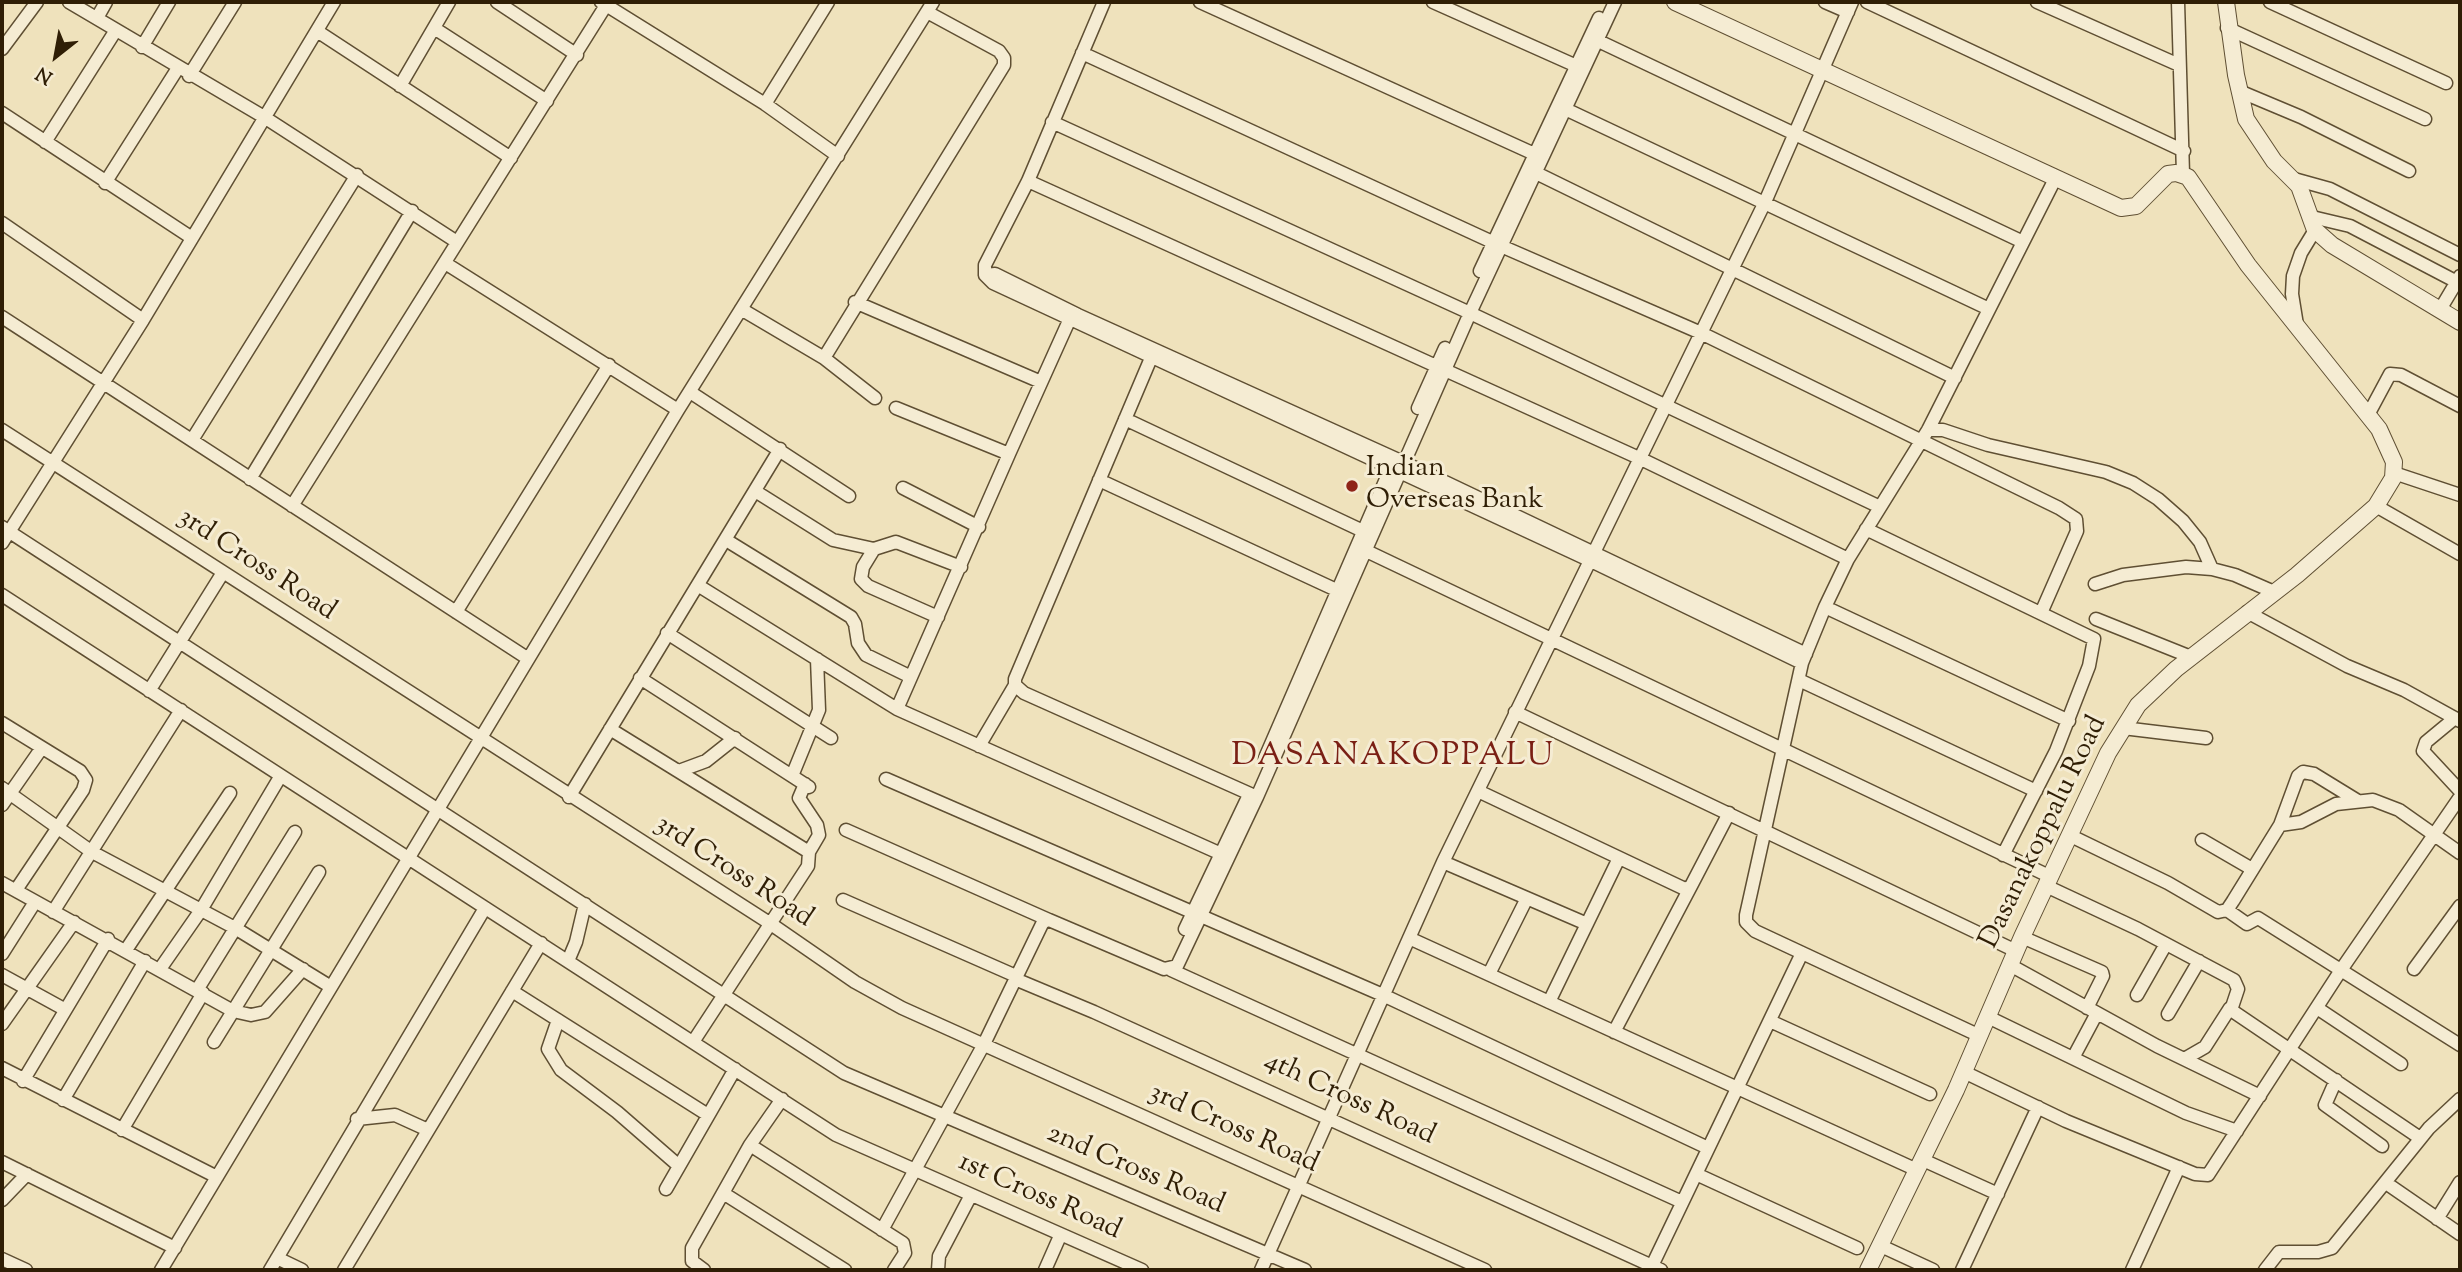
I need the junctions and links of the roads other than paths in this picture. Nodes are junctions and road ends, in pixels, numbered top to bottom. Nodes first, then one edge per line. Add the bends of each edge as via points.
1 (37, 2) edge
2 (69, 2) edge
3 (106, 2) edge
4 (169, 2) edge
5 (235, 2) edge
6 (334, 2) edge
7 (449, 2) edge
8 (497, 2) edge
9 (828, 2) edge
10 (1104, 2) edge
11 (1200, 2) edge
12 (1433, 2) edge
13 (1606, 2) edge
14 (1615, 2) edge
15 (1675, 2) edge
16 (1825, 2) edge
17 (1867, 2) edge
18 (2037, 2) edge
19 (2178, 2) edge
20 (2225, 2) edge
21 (2270, 2) edge
22 (605, 3) edge
23 (930, 7) edge
24 (1850, 7) edge
25 (97, 18) junction
26 (435, 27) junction
27 (2227, 27) junction
28 (116, 30) junction
29 (317, 31) junction
30 (1594, 39) junction
31 (142, 47) junction
32 (2, 49) edge
33 (1082, 52) junction
34 (577, 55) junction
35 (2179, 65) junction
36 (1580, 67) junction
37 (178, 68) junction
38 (1824, 69) junction
39 (190, 76) junction
40 (2446, 83) dead end
41 (400, 86) junction
42 (2239, 90) junction
43 (547, 101) junction
44 (765, 104) junction
45 (1562, 107) junction
46 (2, 113) edge
47 (264, 117) junction
48 (2425, 119) dead end
49 (1052, 122) junction
50 (1794, 132) junction
51 (45, 142) junction
52 (2184, 151) junction
53 (838, 156) junction
54 (1539, 156) junction
55 (511, 158) junction
56 (1532, 171) junction
57 (2409, 171) dead end
58 (2183, 174) junction
59 (357, 176) junction
60 (2056, 177) junction
61 (2294, 179) junction
62 (1028, 181) junction
63 (105, 183) junction
64 (1765, 202) junction
65 (412, 211) junction
66 (2, 223) edge
67 (2314, 224) junction
68 (192, 238) junction
69 (457, 242) junction
70 (2023, 242) junction
71 (1497, 244) junction
72 (2460, 254) edge
73 (445, 263) junction
74 (1732, 269) junction
75 (2459, 279) edge
76 (855, 302) junction
77 (2441, 308) junction
78 (741, 309) junction
79 (1989, 309) junction
80 (1467, 312) junction
81 (2, 317) edge
82 (1071, 317) junction
83 (143, 320) junction
84 (2460, 322) edge
85 (2298, 329) junction
86 (1701, 332) junction
87 (824, 358) junction
88 (1151, 358) junction
89 (610, 365) junction
90 (1441, 368) junction
91 (1955, 377) junction
92 (102, 382) junction
93 (1041, 382) junction
94 (690, 392) junction
95 (876, 398) dead end
96 (1665, 404) junction
97 (2460, 406) edge
98 (896, 408) dead end
99 (678, 410) junction
100 (2368, 415) junction
101 (1125, 419) junction
102 (2, 430) edge
103 (1925, 435) junction
104 (192, 440) junction
105 (780, 449) junction
106 (1009, 454) junction
107 (1639, 457) junction
108 (52, 463) junction
109 (1397, 465) junction
110 (2394, 473) junction
111 (250, 479) junction
112 (1099, 480) junction
113 (903, 488) dead end
114 (755, 491) junction
115 (2460, 495) edge
116 (849, 496) dead end
117 (292, 506) junction
118 (2376, 506) junction
119 (1880, 507) junction
120 (979, 527) junction
121 (1866, 529) junction
122 (1365, 532) junction
123 (4, 534) edge
124 (726, 540) junction
125 (874, 549) junction
126 (1361, 549) junction
127 (2460, 554) edge
128 (1591, 556) junction
129 (1848, 559) junction
130 (961, 567) junction
131 (2212, 569) junction
132 (222, 575) junction
133 (2095, 584) dead end
134 (699, 586) junction
135 (1341, 592) junction
136 (2274, 592) junction
137 (2, 595) edge
138 (1825, 607) junction
139 (456, 612) junction
140 (2247, 612) junction
141 (2041, 613) junction
142 (938, 617) junction
143 (2096, 619) dead end
144 (667, 633) junction
145 (1552, 641) junction
146 (180, 642) junction
147 (2191, 657) junction
148 (527, 658) junction
149 (1804, 658) junction
150 (817, 659) junction
151 (911, 677) junction
152 (640, 678) junction
153 (1799, 680) junction
154 (1016, 685) junction
155 (149, 691) junction
156 (897, 709) junction
157 (181, 710) junction
158 (1515, 712) junction
159 (2458, 719) edge
160 (2069, 721) junction
161 (2, 723) edge
162 (811, 727) junction
163 (2123, 728) junction
164 (610, 729) junction
165 (735, 738) junction
166 (831, 738) dead end
167 (2206, 738) dead end
168 (480, 739) junction
169 (979, 746) junction
170 (41, 749) junction
171 (1782, 751) junction
172 (680, 771) junction
173 (792, 776) junction
174 (280, 777) junction
175 (886, 779) dead end
176 (6, 790) edge
177 (1478, 791) junction
178 (2036, 791) junction
179 (2460, 791) edge
180 (230, 793) dead end
181 (1253, 796) junction
182 (569, 797) junction
183 (2460, 797) edge
184 (2359, 801) junction
185 (2, 805) edge
186 (436, 809) junction
187 (1729, 813) junction
188 (2280, 825) junction
189 (57, 829) junction
190 (846, 830) dead end
191 (1766, 830) junction
192 (295, 832) dead end
193 (2434, 834) junction
194 (2071, 836) junction
195 (2202, 841) dead end
196 (92, 852) junction
197 (809, 852) junction
198 (2460, 853) edge
199 (2003, 855) junction
200 (1224, 856) junction
201 (1619, 858) junction
202 (408, 859) junction
203 (1443, 862) junction
204 (2252, 869) junction
205 (319, 872) dead end
206 (2048, 882) junction
207 (2, 883) edge
208 (1691, 886) junction
209 (16, 890) junction
210 (165, 891) junction
211 (1526, 900) junction
212 (843, 901) dead end
213 (35, 902) junction
214 (584, 904) junction
215 (2460, 906) edge
216 (485, 908) junction
217 (201, 910) junction
218 (2227, 910) junction
219 (53, 912) junction
220 (1197, 913) junction
221 (1049, 920) junction
222 (74, 922) junction
223 (771, 924) junction
224 (1587, 924) junction
225 (235, 928) junction
226 (1409, 938) junction
227 (107, 939) junction
228 (541, 943) junction
229 (2166, 944) junction
230 (271, 948) junction
231 (126, 950) junction
232 (2016, 951) junction
233 (1802, 953) junction
234 (2, 954) edge
235 (145, 961) junction
236 (568, 961) junction
237 (2199, 961) junction
238 (160, 969) junction
239 (303, 969) junction
240 (1171, 969) junction
241 (2414, 969) dead end
242 (2340, 970) junction
243 (1489, 974) junction
244 (2, 975) edge
245 (1016, 978) junction
246 (331, 987) junction
247 (26, 989) junction
248 (512, 991) junction
249 (200, 992) junction
250 (726, 995) junction
251 (2137, 995) dead end
252 (1385, 996) junction
253 (1549, 1002) junction
254 (2230, 1008) junction
255 (2318, 1008) junction
256 (65, 1009) junction
257 (233, 1011) junction
258 (2092, 1011) junction
259 (2168, 1014) dead end
260 (1988, 1017) junction
261 (558, 1020) junction
262 (1770, 1021) junction
263 (2, 1024) edge
264 (1614, 1032) junction
265 (1980, 1036) junction
266 (214, 1042) dead end
267 (693, 1042) junction
268 (984, 1044) junction
269 (2460, 1045) edge
270 (2290, 1052) junction
271 (1356, 1055) junction
272 (2073, 1058) junction
273 (2186, 1058) junction
274 (2401, 1064) dead end
275 (2, 1068) edge
276 (735, 1069) junction
277 (1964, 1072) junction
278 (23, 1080) junction
279 (2336, 1080) junction
280 (1738, 1090) junction
281 (1930, 1094) dead end
282 (2260, 1096) junction
283 (782, 1099) junction
284 (2460, 1099) edge
285 (63, 1100) junction
286 (2038, 1107) junction
287 (708, 1115) junction
288 (946, 1117) junction
289 (1328, 1117) junction
290 (357, 1119) junction
291 (122, 1130) junction
292 (428, 1130) junction
293 (2237, 1131) junction
294 (2420, 1138) junction
295 (750, 1145) junction
296 (2382, 1146) dead end
297 (1708, 1148) junction
298 (2, 1162) edge
299 (1920, 1165) junction
300 (679, 1166) junction
301 (2179, 1167) junction
302 (917, 1171) junction
303 (27, 1174) junction
304 (1696, 1174) junction
305 (217, 1177) junction
306 (2460, 1182) edge
307 (2386, 1183) junction
308 (1297, 1186) junction
309 (666, 1189) dead end
310 (723, 1193) junction
311 (1998, 1194) junction
312 (971, 1195) junction
313 (2, 1200) edge
314 (1682, 1202) junction
315 (2437, 1219) junction
316 (883, 1230) junction
317 (2460, 1234) edge
318 (1060, 1236) junction
319 (1881, 1246) junction
320 (174, 1248) junction
321 (1857, 1248) dead end
322 (1268, 1254) junction
323 (277, 1258) junction
324 (2, 1259) edge
325 (1654, 1269) edge
326 (26, 1270) edge
327 (160, 1270) edge
328 (270, 1270) edge
329 (302, 1270) edge
330 (344, 1270) edge
331 (704, 1270) edge
332 (845, 1270) edge
333 (894, 1270) edge
334 (938, 1270) edge
335 (1045, 1270) edge
336 (1142, 1270) edge
337 (1261, 1270) edge
338 (1305, 1270) edge
339 (1485, 1270) edge
340 (1868, 1270) edge
341 (1933, 1270) edge
342 (1962, 1270) edge
343 (2132, 1270) edge
344 (2265, 1270) edge

1 - 32 street
2 - 25 street
3 - 25 street
4 - 31 street
5 - 39 street
6 - 29 street
7 - 26 street
8 - 34 street
9 - 44 street
10 - 33 street
11 - 54 street
12 - 36 street
13 - 30 street
14 - 30 street
15 - 38 street
16 - 24 street
17 - 52 street
18 - 35 street
19 - 35 street
20 - 27 street
21 - 40 street
22 - 34 street
22 - 44 street
23 - 53 street
23 - 76 street via 999,51 1004,65
24 - 38 street
25 - 28 street
26 - 41 street
26 - 43 street
27 - 42 street
27 - 48 street
28 - 31 street
28 - 51 street
29 - 41 street
29 - 47 street
30 - 36 street
30 - 50 street
31 - 37 street
33 - 49 street
33 - 71 street
34 - 43 street
35 - 52 street
36 - 45 street
37 - 39 street
37 - 63 street
38 - 50 street
38 - 60 street
39 - 47 street
41 - 55 street
42 - 57 street
42 - 61 street via 2254,134
43 - 55 street
44 - 53 street
45 - 54 street
45 - 64 street
46 - 51 street
47 - 59 street
47 - 68 street
49 - 62 street
49 - 80 street
50 - 64 street
50 - 70 street
51 - 63 street
52 - 58 street
53 - 78 street
54 - 56 street
55 - 69 street
56 - 71 street
56 - 74 street
58 - 60 street via 2168,174 2129,209
58 - 85 street
59 - 65 street
59 - 104 street
60 - 70 street
61 - 67 street
61 - 72 street via 2330,188
62 - 82 street via 985,265 985,275 995,274
62 - 90 street
63 - 68 street
64 - 74 street
64 - 79 street
65 - 69 street
65 - 111 street
66 - 83 street
67 - 75 street via 2350,226
67 - 77 street via 2332,245
67 - 85 street via 2293,276 2291,294
68 - 83 street
69 - 73 street
70 - 79 street
71 - 80 street
71 - 86 street
73 - 89 street
73 - 117 street
74 - 86 street
74 - 91 street
75 - 77 street
76 - 87 street
76 - 93 street
77 - 84 street
78 - 87 street
78 - 94 street
79 - 91 street
80 - 90 street
80 - 96 street
81 - 92 street
82 - 88 street
82 - 93 street
82 - 109 street
83 - 92 street
85 - 100 street
86 - 96 street
86 - 103 street
87 - 95 street
88 - 101 street
88 - 109 street
89 - 99 street
89 - 139 street
90 - 107 street
90 - 109 street
91 - 103 street
92 - 104 street
92 - 108 street
93 - 106 street
94 - 99 street
94 - 105 street
96 - 107 street
96 - 119 street
97 - 100 street via 2401,375 2390,374
98 - 106 street
99 - 148 street
100 - 110 street via 2394,462
101 - 112 street
101 - 122 street
102 - 108 street, 3rd Cross Road
103 - 119 street
103 - 131 street via 1943,430 2133,483 2183,521 2200,542
103 - 141 street via 2076,519 2077,531
104 - 111 street
105 - 114 street
105 - 116 street
106 - 120 street
107 - 128 street
107 - 129 street
108 - 123 street
108 - 132 street, 3rd Cross Road
109 - 122 street
109 - 126 street
109 - 128 street
110 - 115 street
110 - 118 street, Dasanakoppalu Road
111 - 117 street
112 - 135 street
112 - 154 street
113 - 120 street
114 - 124 street
114 - 125 street via 833,540
117 - 139 street
118 - 127 street
118 - 136 street, Dasanakoppalu Road
119 - 121 street
120 - 130 street
121 - 129 street
121 - 141 street
122 - 126 street
123 - 146 street, 2nd Cross Road
124 - 134 street
124 - 151 street via 851,617 866,655
125 - 130 street via 902,543
125 - 142 street via 860,574 864,583
126 - 135 street
126 - 145 street
128 - 145 street
128 - 149 street
129 - 138 street
130 - 142 street
131 - 133 street via 2161,570
131 - 136 street
132 - 146 street
132 - 168 street, 3rd Cross Road
134 - 144 street
134 - 150 street
135 - 181 street
136 - 140 street, Dasanakoppalu Road
137 - 155 street, 1st Cross Road
138 - 149 street
138 - 160 street
139 - 148 street
140 - 147 street, Dasanakoppalu Road
140 - 159 street
141 - 160 street via 2094,639
142 - 151 street
143 - 147 street
144 - 152 street
144 - 162 street
145 - 158 street
145 - 171 street
146 - 155 street
146 - 186 street, 2nd Cross Road
147 - 163 street, Dasanakoppalu Road via 2138,705
148 - 168 street
149 - 153 street
150 - 156 street
150 - 162 street via 819,710
151 - 156 street
152 - 164 street
152 - 165 street
153 - 171 street
153 - 178 street
154 - 169 street
154 - 181 street via 1024,694
155 - 157 street, 1st Cross Road
156 - 169 street
157 - 174 street, 1st Cross Road
157 - 196 street
158 - 177 street
158 - 187 street
159 - 179 street via 2426,742 2423,751
160 - 178 street
161 - 170 street
162 - 166 street
162 - 173 street
163 - 167 street
163 - 194 street, Dasanakoppalu Road
164 - 172 street
164 - 182 street
165 - 172 street via 706,761
165 - 173 street
168 - 182 street, 3rd Cross Road
168 - 186 street
169 - 200 street
170 - 176 street
170 - 189 street via 80,771 86,780
171 - 191 street
171 - 199 street
172 - 197 street
173 - 197 street via 807,786 799,798 817,825 819,835
174 - 202 street, 1st Cross Road
174 - 217 street
175 - 220 street
176 - 185 street
176 - 189 street
177 - 201 street
177 - 203 street
178 - 199 street
180 - 210 street
181 - 200 street
182 - 223 street, 3rd Cross Road
183 - 193 street
184 - 188 street via 2336,804 2301,822
184 - 188 street via 2303,772
184 - 193 street via 2373,800 2399,810
186 - 202 street
186 - 214 street, 2nd Cross Road
187 - 191 street
187 - 208 street
188 - 204 street
189 - 196 street
189 - 209 street
190 - 221 street
191 - 232 street
191 - 233 street via 1746,922 1755,931
192 - 225 street
193 - 198 street
193 - 242 street
194 - 206 street, Dasanakoppalu Road
194 - 218 street via 2168,883 2213,911
195 - 204 street
196 - 210 street
196 - 219 street
197 - 223 street via 808,866
199 - 206 street
200 - 220 street
201 - 208 street via 1680,887
201 - 224 street
202 - 216 street, 1st Cross Road
202 - 246 street
203 - 211 street
203 - 226 street
204 - 218 street
205 - 230 street
206 - 229 street
206 - 232 street, Dasanakoppalu Road
207 - 209 street
208 - 264 street
209 - 213 street
210 - 217 street
210 - 231 street
211 - 224 street
211 - 243 street
212 - 245 street, 4th Cross Road
213 - 219 street
213 - 234 street
214 - 236 street
214 - 250 street, 2nd Cross Road
215 - 241 street
216 - 228 street, 1st Cross Road
216 - 290 street
217 - 225 street
217 - 238 street
218 - 242 street via 2247,925 2258,918
219 - 222 street
220 - 240 street via 1177,966
220 - 252 street
221 - 240 street
221 - 245 street via 1043,922
222 - 227 street
222 - 247 street
223 - 250 street
223 - 268 street, 3rd Cross Road via 855,982
224 - 253 street
225 - 230 street
225 - 249 street
226 - 243 street
226 - 252 street
227 - 231 street
227 - 256 street
228 - 236 street, 1st Cross Road
228 - 248 street
229 - 237 street
229 - 251 street
230 - 239 street
230 - 257 street
231 - 235 street
232 - 258 street
232 - 258 street via 2102,972
232 - 260 street, Dasanakoppalu Road
233 - 262 street
233 - 265 street
235 - 238 street
235 - 285 street
236 - 267 street, 1st Cross Road
237 - 254 street via 2236,983
237 - 259 street
238 - 249 street
239 - 246 street
239 - 257 street via 265,1012
240 - 271 street
242 - 255 street
242 - 269 street
243 - 253 street
244 - 247 street
245 - 268 street
245 - 289 street, 4th Cross Road
246 - 305 street
247 - 256 street
247 - 263 street
248 - 261 street
248 - 292 street
249 - 257 street
249 - 291 street
250 - 267 street
250 - 288 street, 2nd Cross Road via 844,1073
252 - 271 street
252 - 297 street
253 - 264 street
254 - 270 street
254 - 273 street via 2205,1047
255 - 270 street
255 - 274 street
256 - 278 street
257 - 266 street
258 - 272 street
258 - 273 street
260 - 265 street, Dasanakoppalu Road
260 - 272 street
261 - 287 street
261 - 300 street via 548,1049 561,1070
262 - 280 street
262 - 281 street
264 - 280 street
265 - 277 street, Dasanakoppalu Road
267 - 276 street, 1st Cross Road
268 - 288 street
268 - 308 street, 3rd Cross Road
270 - 279 street
270 - 282 street
271 - 289 street
271 - 314 street
272 - 293 street via 2186,1113
273 - 282 street
275 - 278 street
276 - 283 street, 1st Cross Road
276 - 287 street
277 - 286 street
277 - 299 street, Dasanakoppalu Road
278 - 285 street
279 - 294 street
279 - 296 street via 2325,1105
280 - 297 street
280 - 299 street
282 - 293 street
283 - 295 street
283 - 302 street, 1st Cross Road via 836,1135
284 - 294 street
285 - 291 street
286 - 301 street
286 - 311 street
287 - 300 street
288 - 302 street
288 - 322 street, 2nd Cross Road
289 - 308 street
289 - 325 street, 4th Cross Road
290 - 292 street via 394,1115
290 - 323 street
291 - 305 street
292 - 330 street
293 - 301 street via 2208,1175
294 - 307 street
295 - 310 street
295 - 316 street
297 - 304 street
298 - 303 street
299 - 311 street
299 - 319 street, Dasanakoppalu Road
300 - 309 street
301 - 343 street
302 - 312 street, 1st Cross Road
302 - 316 street
303 - 313 street
303 - 320 street
304 - 314 street
304 - 321 street
305 - 320 street
306 - 315 street
307 - 315 street
307 - 344 street via 2332,1248 2279,1252
308 - 322 street
308 - 339 street, 3rd Cross Road
310 - 331 street via 690,1252 692,1261
310 - 332 street
311 - 342 street
312 - 318 street, 1st Cross Road
312 - 334 street via 939,1256
314 - 325 street
315 - 317 street
316 - 333 street via 906,1246
318 - 335 street
318 - 336 street, 1st Cross Road
319 - 340 street, Dasanakoppalu Road
319 - 341 street
320 - 327 street
322 - 337 street
322 - 338 street, 2nd Cross Road
323 - 328 street
323 - 329 street
324 - 326 street

